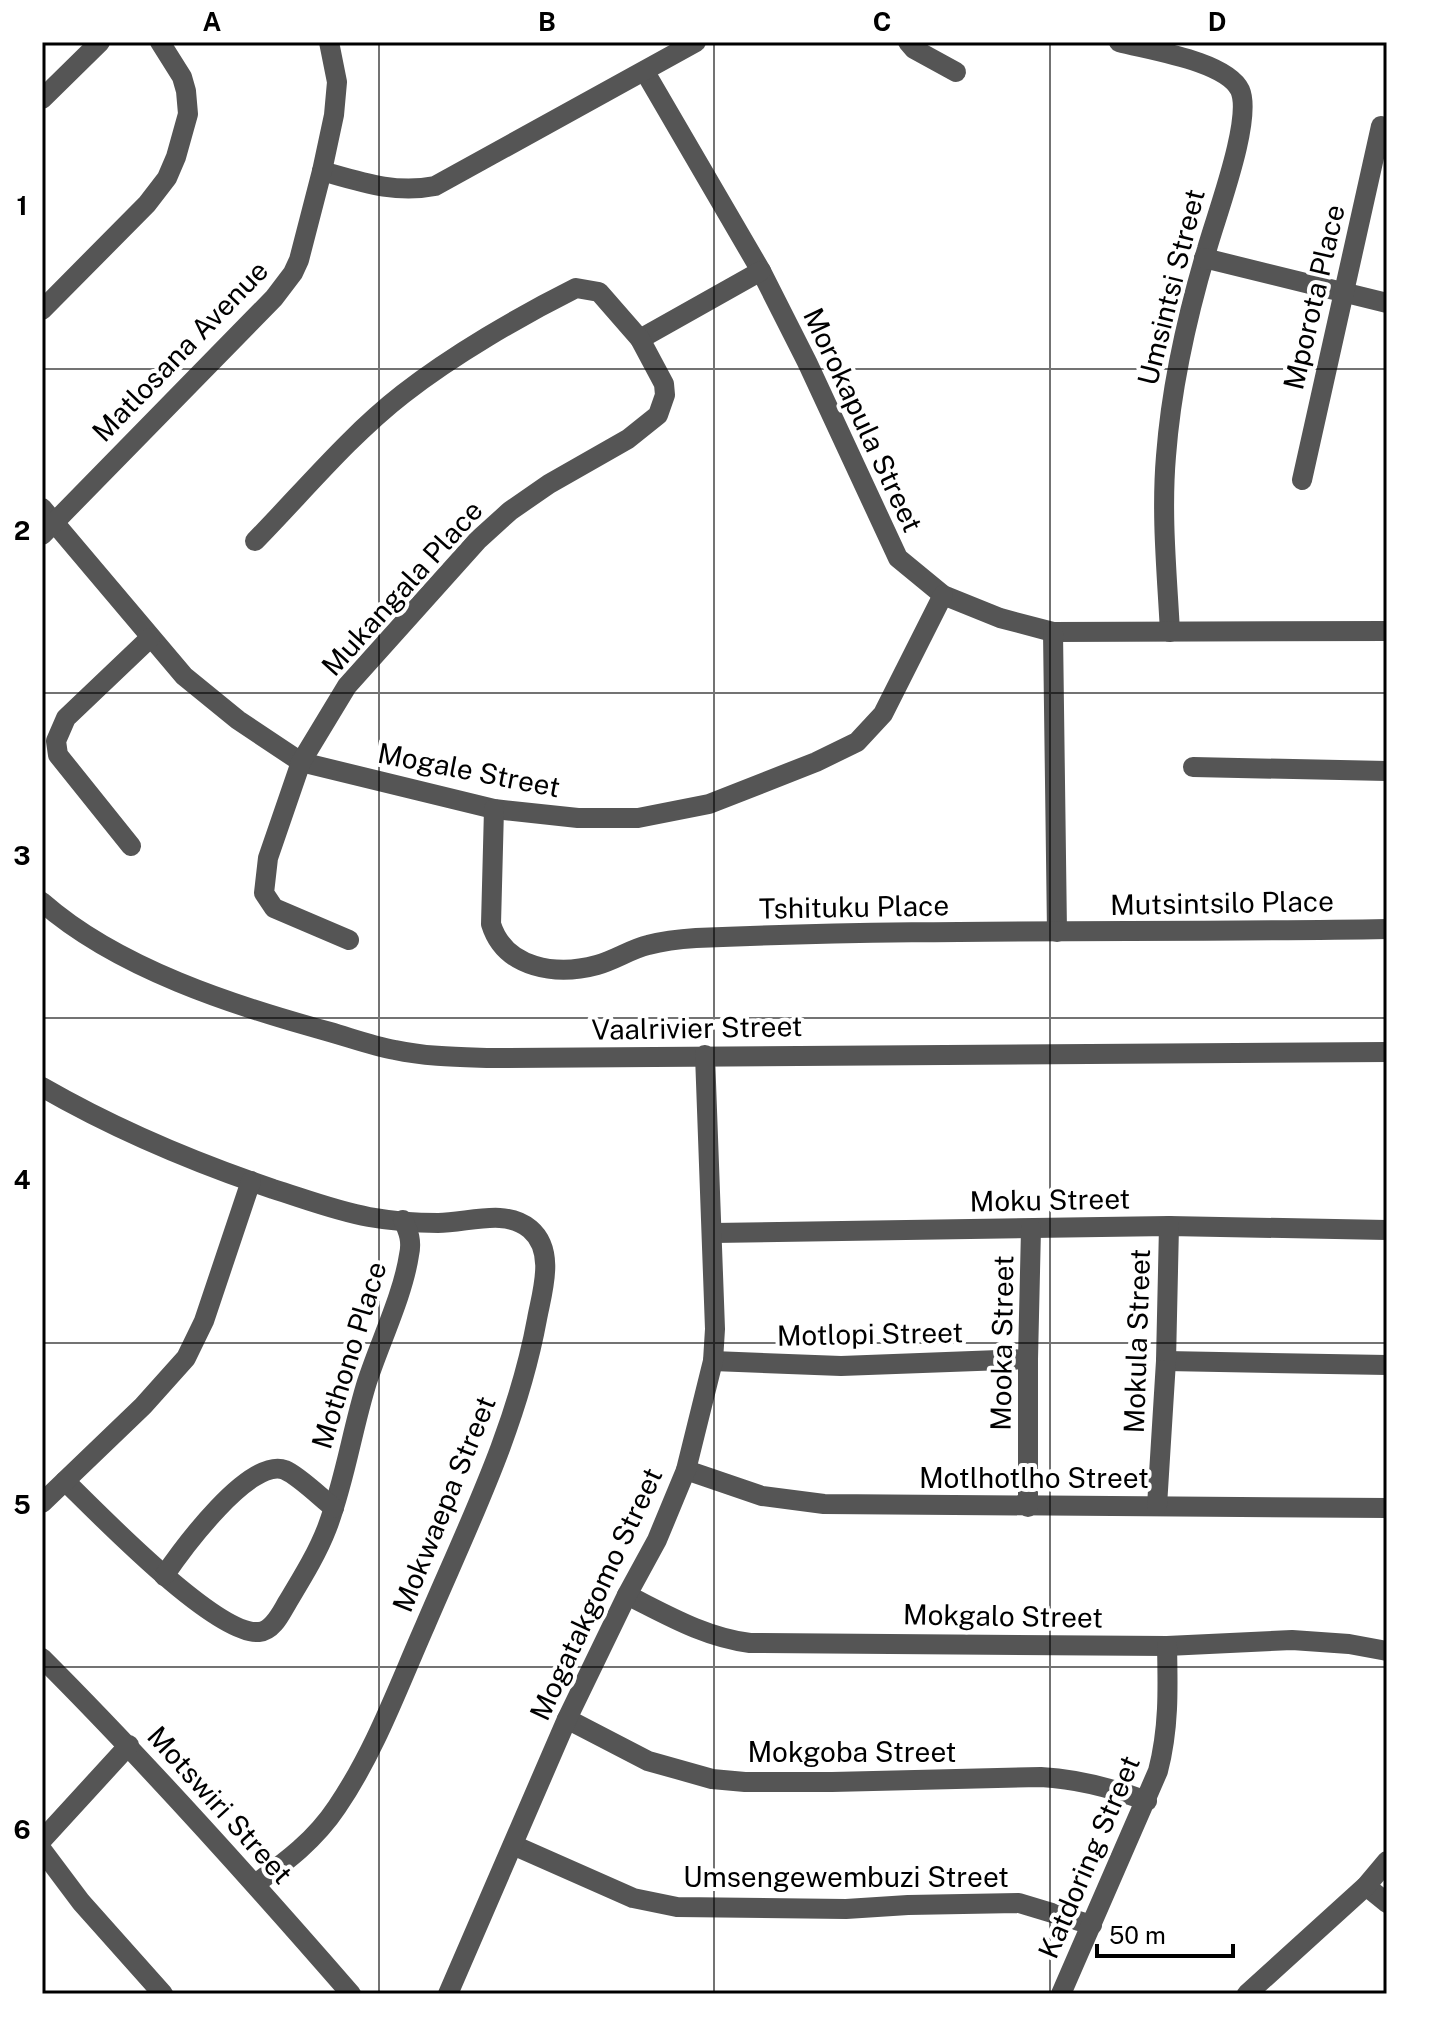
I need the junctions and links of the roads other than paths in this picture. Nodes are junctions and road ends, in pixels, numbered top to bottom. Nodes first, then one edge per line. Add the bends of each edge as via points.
1 (100, 42) edge
2 (160, 42) edge
3 (329, 42) edge
4 (696, 42) edge
5 (908, 42) edge
6 (1119, 42) edge
7 (1146, 45) edge
8 (645, 72) junction
9 (956, 72) dead end
10 (42, 99) edge
11 (1381, 126) dead end
12 (322, 171) junction
13 (1204, 258) junction
14 (761, 271) junction
15 (1342, 292) junction
16 (1387, 303) edge
17 (42, 310) edge
18 (640, 339) junction
19 (1302, 480) dead end
20 (46, 521) edge
21 (255, 541) dead end
22 (943, 595) junction
23 (1387, 631) edge
24 (1053, 632) junction
25 (1170, 632) junction
26 (150, 638) junction
27 (301, 762) junction
28 (1193, 767) dead end
29 (1387, 771) edge
30 (494, 809) junction
31 (131, 846) dead end
32 (42, 902) edge
33 (1387, 929) edge
34 (1057, 932) junction
35 (349, 940) dead end
36 (1387, 1052) edge
37 (705, 1055) junction
38 (42, 1087) edge
39 (251, 1181) junction
40 (403, 1220) junction
41 (1169, 1226) junction
42 (1031, 1229) junction
43 (1387, 1230) edge
44 (713, 1233) junction
45 (1028, 1359) junction
46 (713, 1361) junction
47 (1166, 1361) junction
48 (1387, 1365) edge
49 (686, 1470) junction
50 (65, 1481) junction
51 (42, 1503) edge
52 (1157, 1506) junction
53 (1028, 1507) junction
54 (334, 1508) junction
55 (1387, 1508) edge
56 (164, 1576) junction
57 (627, 1595) junction
58 (1167, 1646) junction
59 (1387, 1651) edge
60 (42, 1658) edge
61 (567, 1719) junction
62 (129, 1745) junction
63 (1147, 1801) junction
64 (42, 1840) edge
65 (513, 1845) junction
66 (42, 1850) edge
67 (1387, 1861) edge
68 (255, 1884) junction
69 (1366, 1886) junction
70 (1387, 1903) edge
71 (1092, 1925) junction
72 (1258, 1990) edge
73 (163, 1994) edge
74 (351, 1994) edge
75 (448, 1994) edge
76 (1061, 1994) edge

1 - 10 street
2 - 17 street via 182,77 188,114 167,178
3 - 12 street, Matlosana Avenue via 337,82
4 - 8 street
5 - 9 street
6 - 7 street, Umsintsi Street
7 - 13 street, Umsintsi Street via 1218,69 1241,93 1240,133
8 - 12 street via 435,186 394,190
8 - 14 street, Morokapula Street
11 - 15 street, Mporota Place
12 - 20 street, Matlosana Avenue via 299,260 284,287
13 - 15 street
13 - 25 street, Umsintsi Street via 1171,405 1166,458
14 - 18 street
14 - 22 street, Morokapula Street via 898,558
15 - 16 street
15 - 19 street, Mporota Place
18 - 21 street, Mukangala Place via 593,289 576,288 558,297 403,394
18 - 27 street, Mukangala Place via 664,384 658,415 510,511 478,540 347,686
20 - 26 street, Mogale Street
22 - 24 street, Morokapula Street
22 - 30 street, Mogale Street via 883,714 857,742 816,762 709,804 638,818
23 - 25 street, Morokapula Street
24 - 25 street, Morokapula Street
24 - 34 street
26 - 27 street, Mogale Street via 209,698
26 - 31 street via 66,718 56,741 58,755
27 - 30 street, Mogale Street
27 - 35 street, Mukangala Place via 268,858 264,893 274,908
28 - 29 street
30 - 34 street, Tshituku Place via 491,924 502,947 531,965 597,965 648,945 695,938
32 - 37 street, Vaalrivier Street via 83,934 215,996 392,1050 492,1058
33 - 34 street, Mutsintsilo Place
36 - 37 street, Vaalrivier Street
37 - 44 street, Mogatakgomo Street
38 - 39 street, Mokwaepa Street via 128,1131
39 - 40 street, Mokwaepa Street via 330,1208
39 - 50 street via 212,1300 186,1358
40 - 54 street, Mothono Place via 411,1245 406,1271 363,1395
40 - 68 street, Mokwaepa Street via 501,1219 532,1231 544,1254 545,1277 534,1338 495,1465 396,1698 318,1834
41 - 42 street, Moku Street
41 - 43 street, Moku Street
41 - 47 street, Mokula Street
42 - 44 street, Moku Street
42 - 45 street, Mooka Street
44 - 46 street, Mogatakgomo Street
45 - 46 street, Motlopi Street via 841,1366
45 - 53 street, Mooka Street
46 - 49 street, Mogatakgomo Street
47 - 48 street
47 - 52 street, Mokula Street
49 - 53 street, Motlhotlho Street via 785,1500
49 - 57 street, Mogatakgomo Street
50 - 51 street
50 - 56 street, Mothono Place
52 - 53 street, Motlhotlho Street
52 - 55 street, Motlhotlho Street
54 - 56 street, Mothono Place via 285,1470 266,1470 207,1519
54 - 56 street, Mothono Place via 307,1570 263,1632 214,1614
57 - 58 street, Mokgalo Street via 698,1631 750,1643
57 - 61 street, Mogatakgomo Street
58 - 59 street, Mokgalo Street via 1292,1640
58 - 63 street, Katdoring Street via 1167,1731
60 - 62 street, Motswiri Street
61 - 63 street, Mokgoba Street via 648,1761 712,1779 1041,1777 1075,1779
61 - 65 street, Mogatakgomo Street
62 - 64 street
62 - 68 street, Motswiri Street
63 - 71 street, Katdoring Street
65 - 71 street, Umsengewembuzi Street via 633,1898 677,1907 846,1909 999,1902 1037,1907
65 - 75 street, Mogatakgomo Street
66 - 73 street
67 - 69 street
68 - 74 street, Motswiri Street
69 - 70 street
69 - 72 street
71 - 76 street, Katdoring Street

